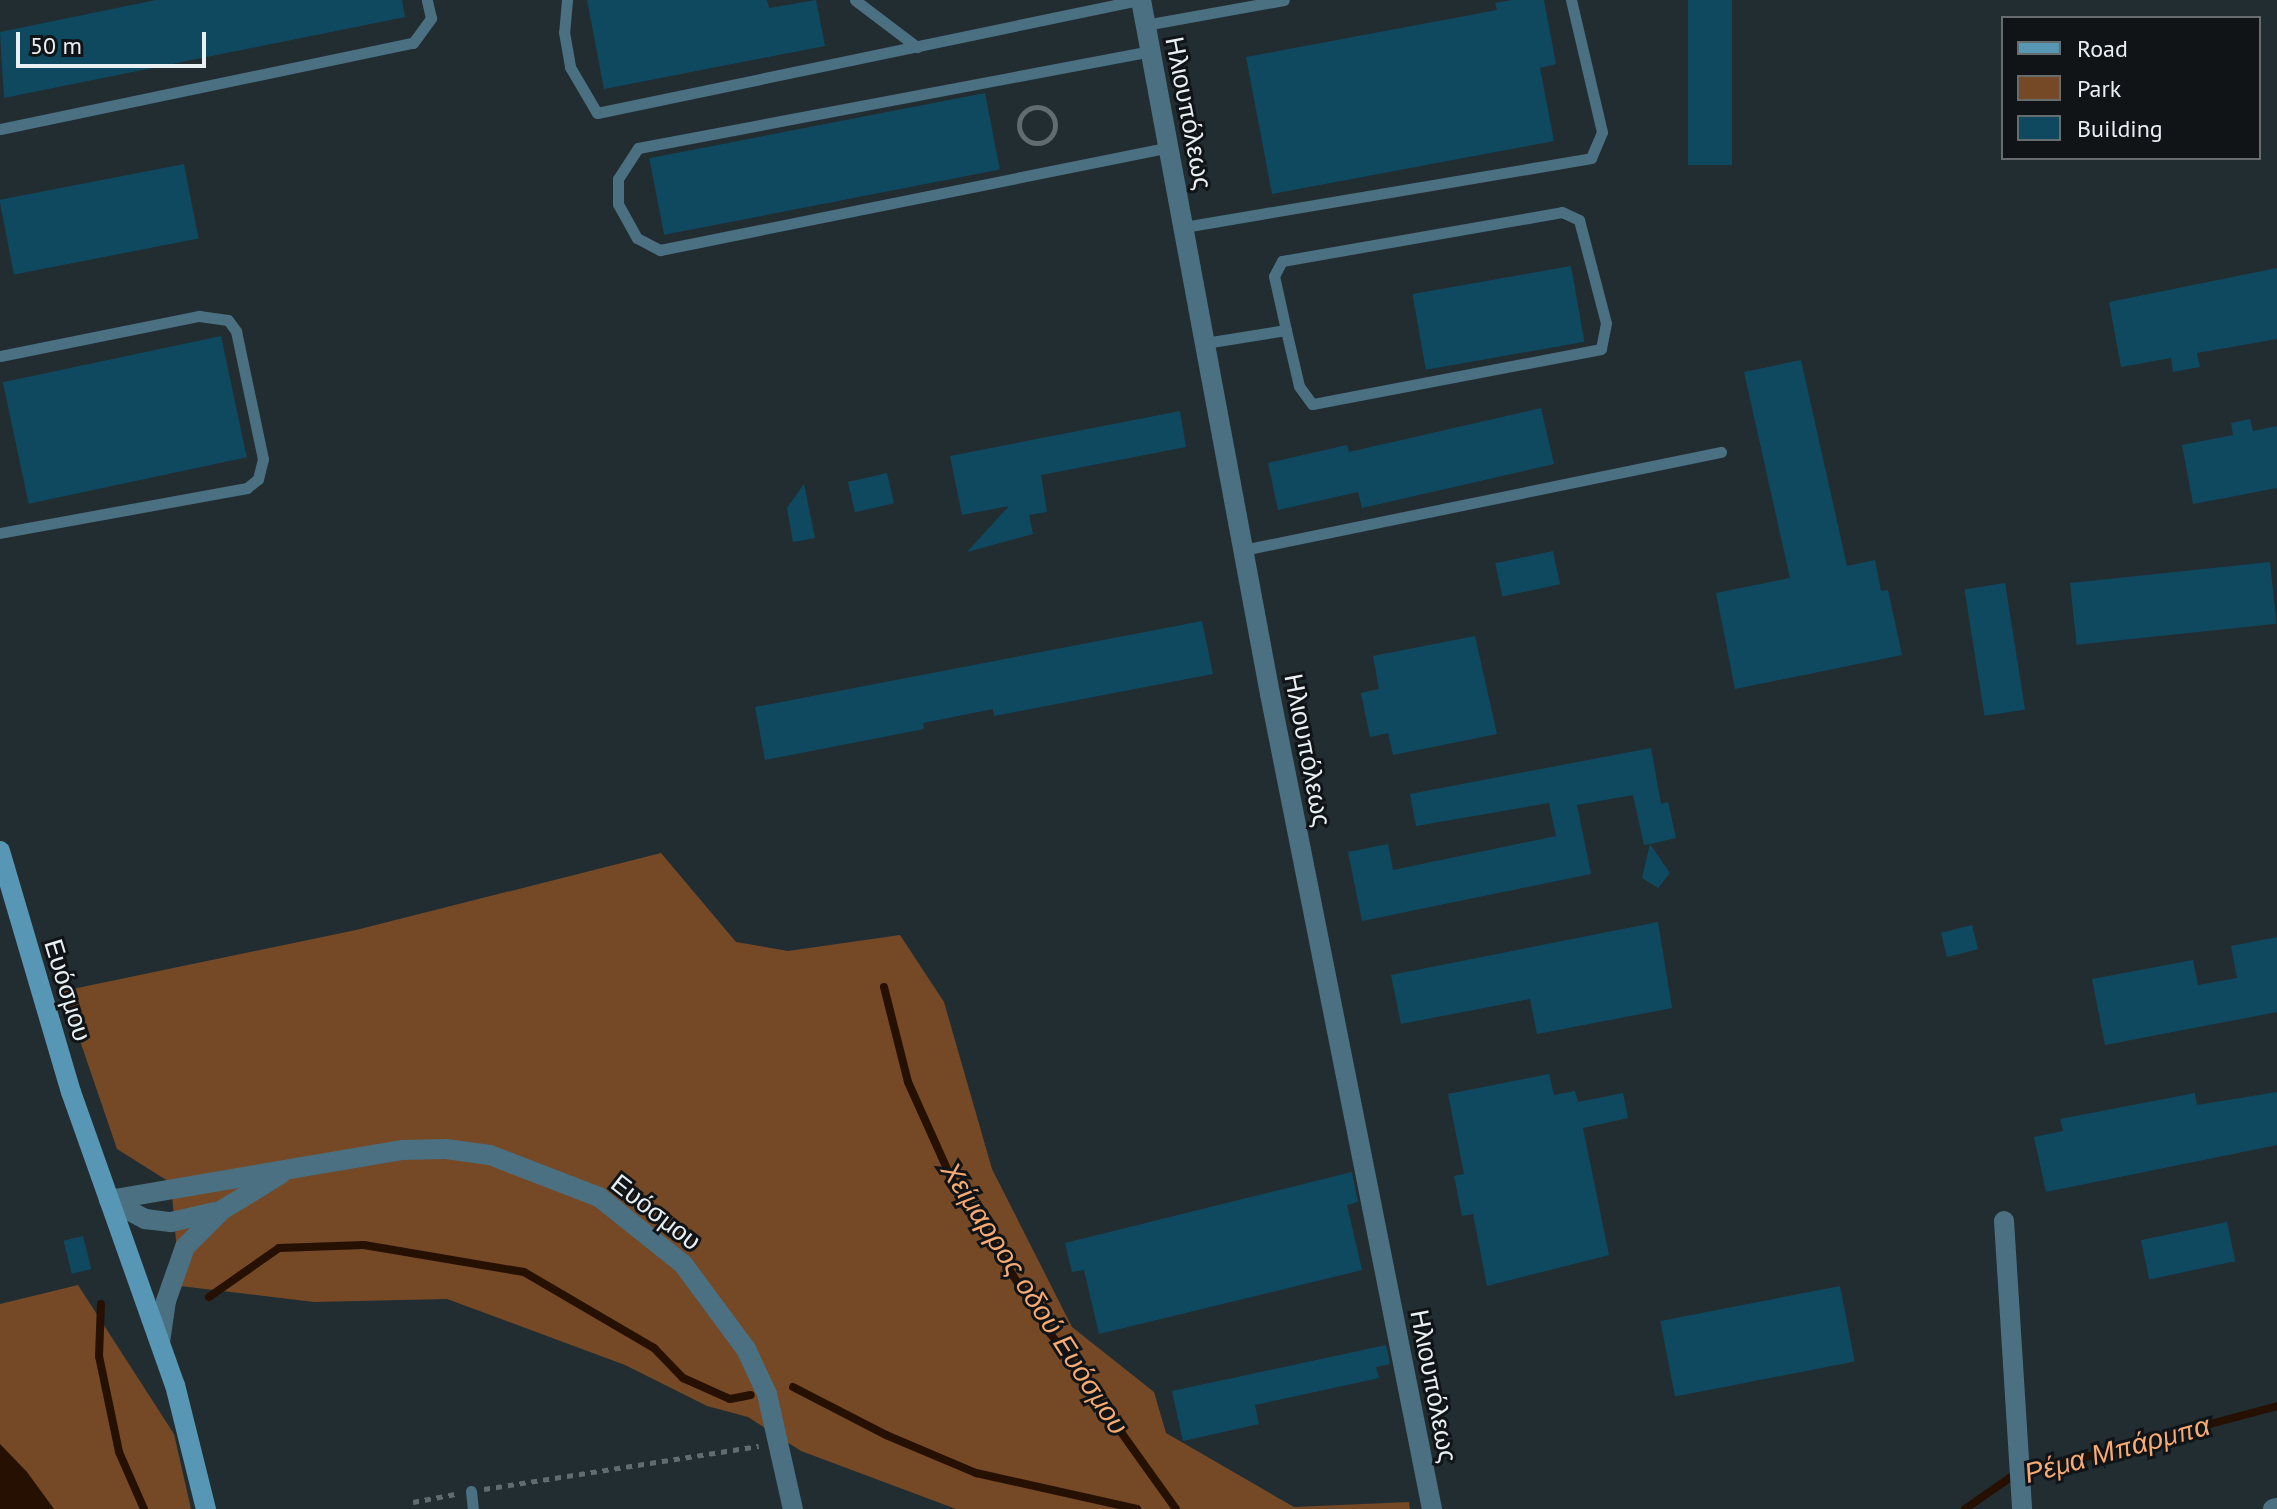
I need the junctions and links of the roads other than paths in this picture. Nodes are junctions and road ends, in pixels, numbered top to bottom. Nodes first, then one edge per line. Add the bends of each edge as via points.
1 (427, 0) edge
2 (567, 0) edge
3 (855, 0) edge
4 (1140, 0) edge
5 (1284, 0) edge
6 (1571, 0) edge
7 (1145, 25) junction
8 (917, 47) junction
9 (1151, 51) junction
10 (0, 129) edge
11 (1170, 147) junction
12 (1184, 227) junction
13 (1286, 330) junction
14 (1205, 343) junction
15 (0, 356) edge
16 (1721, 452) dead end
17 (0, 533) edge
18 (1243, 550) junction
19 (0, 851) edge
20 (287, 1170) junction
21 (109, 1200) junction
22 (222, 1210) junction
23 (2004, 1221) dead end
24 (160, 1342) junction
25 (471, 1491) road end
26 (206, 1509) edge
27 (473, 1509) edge
28 (793, 1509) edge
29 (1432, 1509) edge
30 (2022, 1509) edge

1 - 10 lane via 431,18 413,43
2 - 8 lane via 564,32 570,67 597,113
3 - 8 lane
4 - 7 street, Ηλιουπόλεως
4 - 8 lane
5 - 7 lane
6 - 12 lane via 1602,132 1591,158
7 - 9 street, Ηλιουπόλεως
9 - 11 street, Ηλιουπόλεως
9 - 11 lane via 638,148 618,179 618,204 637,238 660,250
11 - 12 street, Ηλιουπόλεως
12 - 14 street, Ηλιουπόλεως
13 - 13 lane via 1274,276 1282,261 1562,212 1579,220 1606,323 1601,349 1312,404 1299,386
13 - 14 lane
14 - 18 street, Ηλιουπόλεως
15 - 17 lane via 199,316 228,320 236,331 263,459 258,479 247,488
16 - 18 lane
18 - 29 street, Ηλιουπόλεως
19 - 21 main road, Ευόσμου
20 - 21 street, Ευόσμου
20 - 22 street
20 - 28 street, Ευόσμου via 403,1150 446,1149 490,1155 599,1197 683,1264 717,1304 767,1394
21 - 22 street via 145,1219 171,1222
21 - 24 main road, Ευόσμου
22 - 24 street via 185,1247 176,1265
23 - 30 street
24 - 26 main road, Ευόσμου
25 - 27 lane

